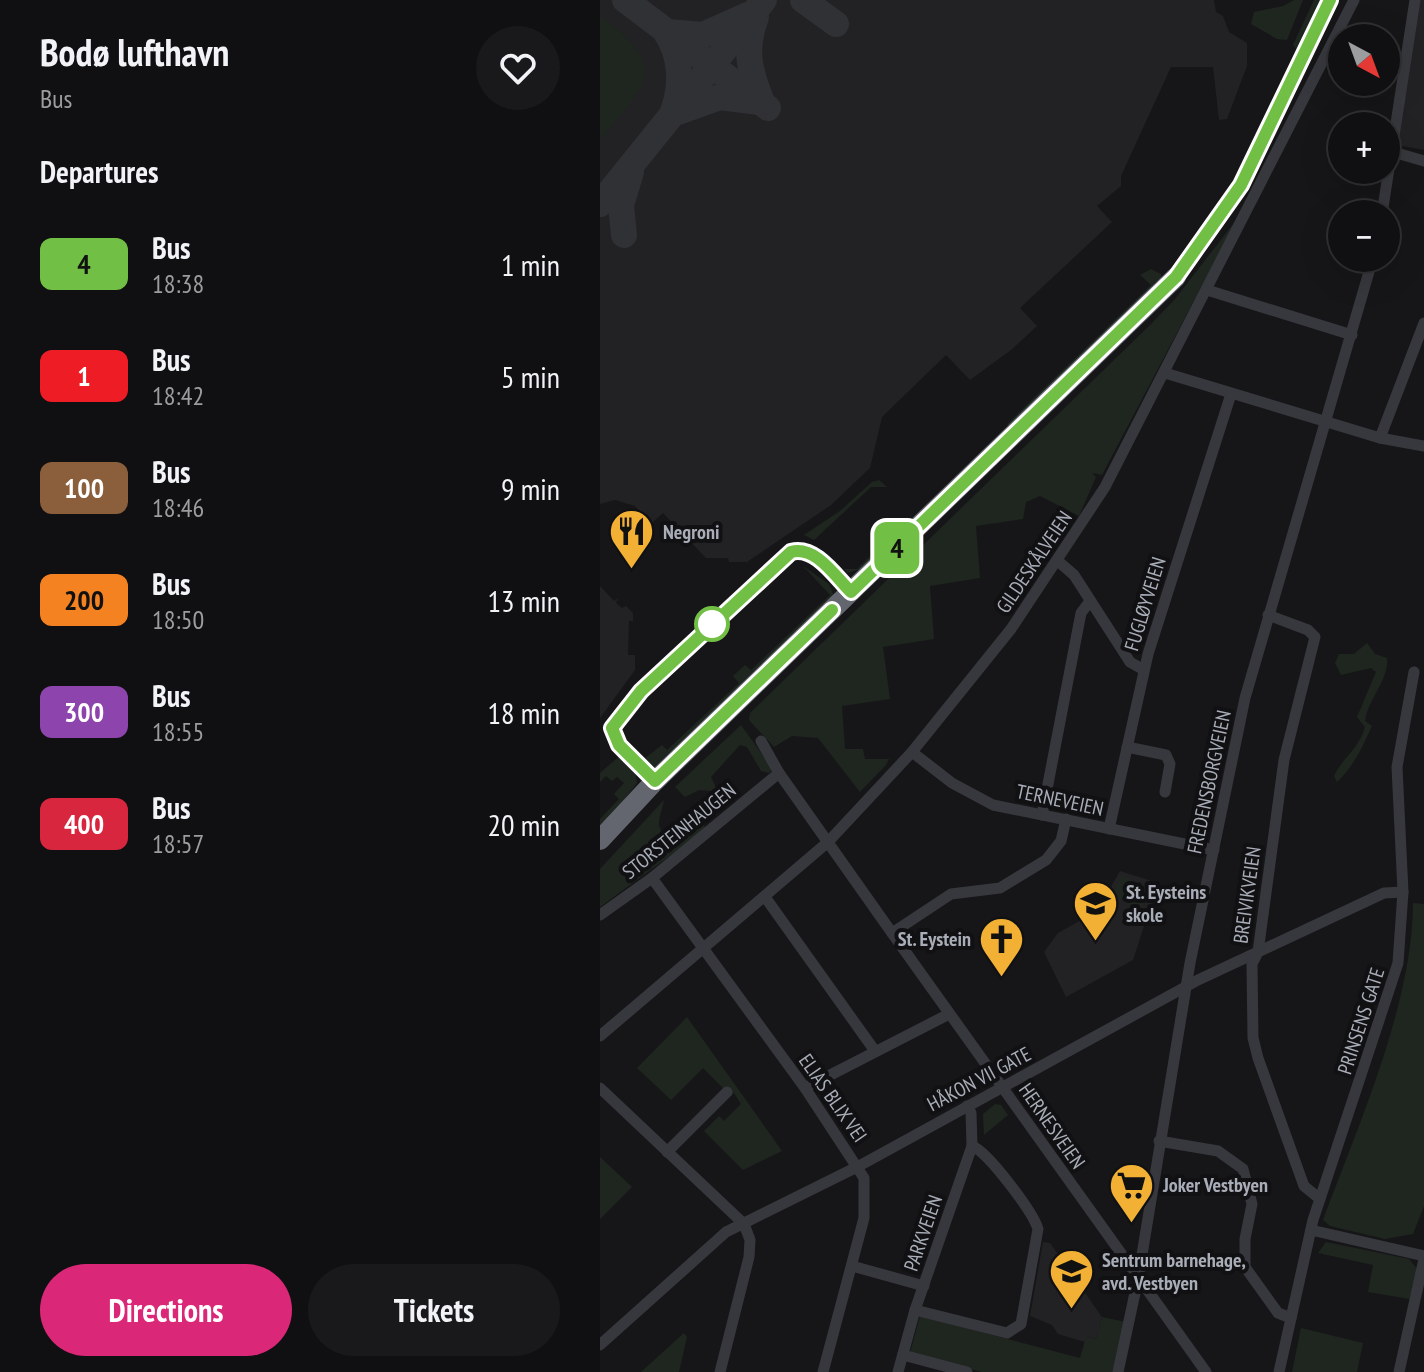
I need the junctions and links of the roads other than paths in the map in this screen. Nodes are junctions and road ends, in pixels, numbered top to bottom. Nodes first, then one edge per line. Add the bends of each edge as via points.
1 (1330, 0) edge
2 (1354, 0) edge
3 (1415, 0) edge
4 (1399, 112) edge
5 (1400, 154) edge
6 (1424, 161) edge
7 (1369, 272) edge
8 (1176, 277) joint
9 (1207, 290) junction
10 (1424, 323) edge
11 (1352, 335) junction
12 (1165, 373) junction
13 (1231, 394) junction
14 (1326, 422) junction
15 (1380, 438) junction
16 (1424, 446) edge
17 (1059, 562) junction
18 (1090, 601) junction
19 (1268, 615) junction
20 (1144, 670) junction
21 (1414, 672) dead end
22 (761, 741) dead end
23 (1127, 747) junction
24 (912, 752) junction
25 (779, 773) junction
26 (1165, 792) dead end
27 (1042, 815) junction
28 (1066, 819) junction
29 (1109, 829) junction
30 (600, 840) edge
31 (828, 842) junction
32 (1214, 850) junction
33 (652, 878) junction
34 (1403, 892) junction
35 (765, 897) junction
36 (600, 915) edge
37 (892, 933) junction
38 (702, 950) junction
39 (1258, 952) junction
40 (1187, 988) junction
41 (949, 1014) junction
42 (600, 1036) edge
43 (875, 1051) junction
44 (1002, 1087) junction
45 (600, 1088) edge
46 (805, 1088) junction
47 (727, 1092) dead end
48 (967, 1106) junction
49 (1159, 1141) junction
50 (972, 1146) junction
51 (667, 1152) junction
52 (859, 1166) junction
53 (1320, 1199) junction
54 (744, 1224) junction
55 (1311, 1230) junction
56 (1424, 1258) edge
57 (852, 1266) junction
58 (1138, 1279) junction
59 (924, 1286) junction
60 (915, 1310) junction
61 (1291, 1318) junction
62 (600, 1345) edge
63 (903, 1355) junction
64 (720, 1372) edge
65 (823, 1372) edge
66 (898, 1372) edge
67 (967, 1372) edge
68 (1118, 1372) edge
69 (1206, 1372) edge
70 (1279, 1372) edge
71 (1399, 1372) edge

1 - 8 street via 1241,185
2 - 9 street, GILDESKÅLVEIEN
3 - 4 street
5 - 6 street
7 - 11 street, FREDENSBORGVEIEN
8 - 30 highway
9 - 11 street
9 - 12 street, GILDESKÅLVEIEN
10 - 15 street
11 - 14 street, FREDENSBORGVEIEN
12 - 13 street
12 - 17 street, GILDESKÅLVEIEN
13 - 14 street
13 - 20 street, FUGLØYVEIEN
14 - 15 street
14 - 19 street, FREDENSBORGVEIEN
15 - 16 street
17 - 18 street
17 - 24 street, GILDESKÅLVEIEN
18 - 20 street via 1130,662
18 - 27 street via 1081,613
19 - 32 street, FREDENSBORGVEIEN
19 - 39 street, BREIVIKVEIEN via 1315,637 1286,748
20 - 23 street, FUGLØYVEIEN
21 - 34 street, PRINSENS GATE via 1397,767
22 - 25 street, HERNESVEIEN
23 - 26 street via 1166,755 1170,764
23 - 29 street, FUGLØYVEIEN
24 - 27 street, TERNEVEIEN via 976,797
24 - 31 street, GILDESKÅLVEIEN
25 - 31 street, HERNESVEIEN
25 - 33 street, STORSTEINHAUGEN
27 - 28 street, TERNEVEIEN
28 - 29 street, TERNEVEIEN
28 - 37 street via 1056,852 1046,860 1000,888 951,894
29 - 32 street, TERNEVEIEN
31 - 35 street, GILDESKÅLVEIEN
31 - 37 street, HERNESVEIEN
32 - 40 street, FREDENSBORGVEIEN
33 - 36 street, STORSTEINHAUGEN
33 - 38 street, ELIAS BLIX VEI
34 - 39 street, HÅKON VII GATE via 1384,893
34 - 53 street, PRINSENS GATE via 1390,995
35 - 38 street, GILDESKÅLVEIEN
35 - 43 street
37 - 41 street, HERNESVEIEN
38 - 42 street, GILDESKÅLVEIEN
38 - 46 street, ELIAS BLIX VEI
39 - 40 street, HÅKON VII GATE
39 - 53 street, BREIVIKVEIEN via 1252,964 1258,1058 1304,1186
40 - 44 street, HÅKON VII GATE
40 - 49 street, FREDENSBORGVEIEN
41 - 43 street
41 - 44 street, HERNESVEIEN
43 - 46 street
44 - 48 street, HÅKON VII GATE
44 - 58 street, HERNESVEIEN
45 - 51 street
46 - 52 street, ELIAS BLIX VEI
47 - 51 street
48 - 50 street, PARKVEIEN
48 - 52 street, HÅKON VII GATE
49 - 58 street, FREDENSBORGVEIEN
49 - 61 street via 1218,1151 1243,1169 1252,1204 1245,1267 1278,1313
50 - 59 street, PARKVEIEN
50 - 60 street via 984,1153 1038,1229 1021,1324 1007,1333
51 - 54 street
52 - 54 street, HÅKON VII GATE
52 - 57 street, ELIAS BLIX VEI via 866,1206
53 - 55 street, PRINSENS GATE
54 - 62 street, HÅKON VII GATE via 718,1238
54 - 64 street via 749,1257
55 - 56 street
55 - 61 street, PRINSENS GATE
56 - 71 street
57 - 59 street
57 - 65 street, ELIAS BLIX VEI
58 - 68 street, FREDENSBORGVEIEN
58 - 69 street, HERNESVEIEN
59 - 60 street, PARKVEIEN
60 - 63 street, PARKVEIEN
61 - 70 street, PRINSENS GATE
63 - 66 street, PARKVEIEN
63 - 67 street

